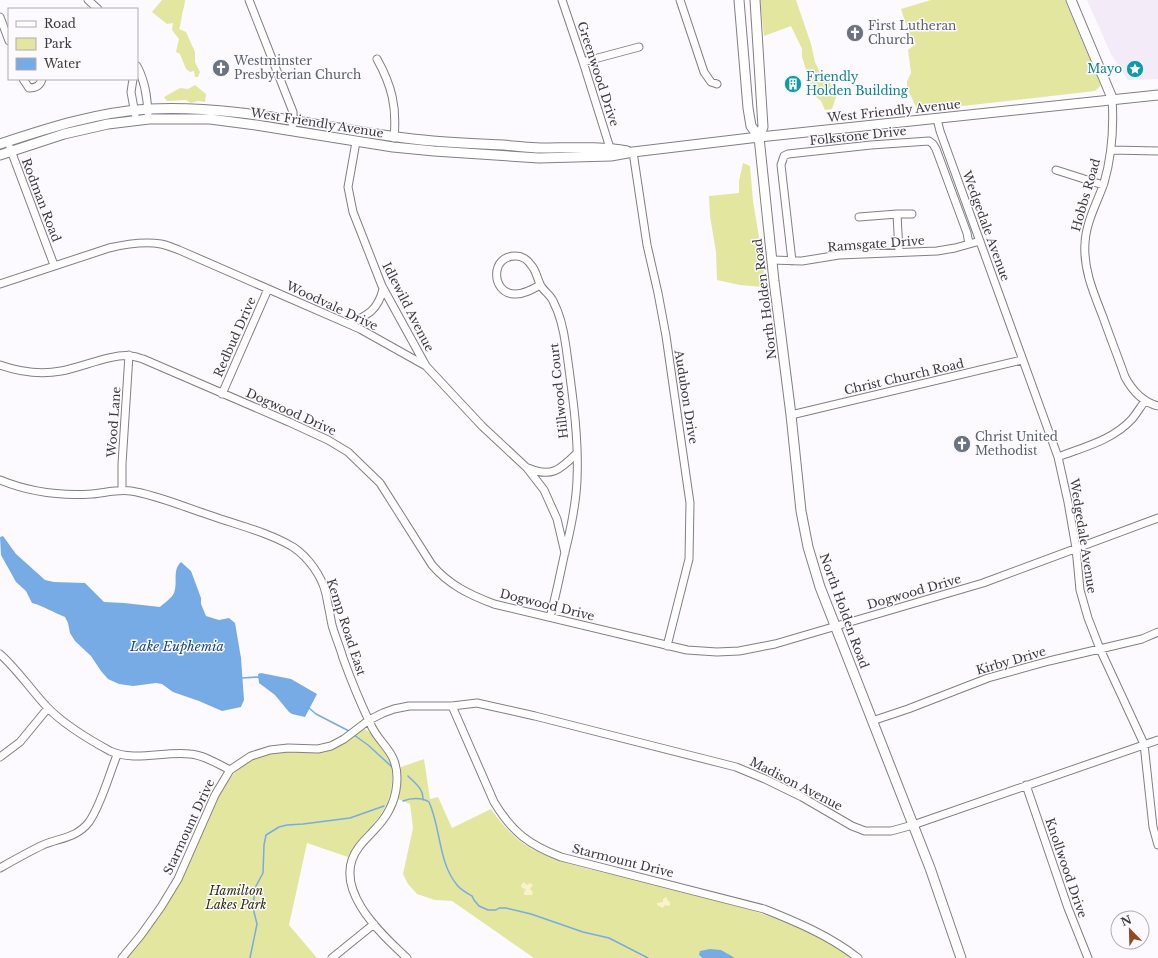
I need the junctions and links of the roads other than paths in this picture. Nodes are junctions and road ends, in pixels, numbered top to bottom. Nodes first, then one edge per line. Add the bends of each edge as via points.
1 (88, 0) edge
2 (249, 0) edge
3 (562, 0) edge
4 (680, 0) edge
5 (739, 0) edge
6 (754, 0) edge
7 (1071, 0) edge
8 (97, 8) edge
9 (0, 17) edge
10 (8, 38) edge
11 (639, 47) dead end
12 (377, 59) dead end
13 (583, 62) junction
14 (138, 68) edge
15 (42, 80) edge
16 (133, 80) edge
17 (24, 81) edge
18 (717, 84) dead end
19 (1158, 94) edge
20 (1112, 98) junction
21 (148, 109) junction
22 (134, 111) junction
23 (149, 119) junction
24 (937, 119) junction
25 (135, 121) junction
26 (294, 121) junction
27 (292, 130) junction
28 (759, 137) junction
29 (394, 138) junction
30 (356, 142) junction
31 (4, 143) edge
32 (1111, 150) junction
33 (12, 151) junction
34 (1158, 151) edge
35 (611, 152) junction
36 (633, 152) junction
37 (0, 155) edge
38 (1056, 170) dead end
39 (1103, 184) junction
40 (897, 214) junction
41 (912, 214) dead end
42 (860, 217) dead end
43 (980, 241) junction
44 (969, 244) junction
45 (898, 252) junction
46 (772, 260) junction
47 (792, 261) junction
48 (54, 265) junction
49 (0, 284) edge
50 (540, 285) junction
51 (268, 289) junction
52 (383, 289) junction
53 (349, 324) junction
54 (130, 355) junction
55 (1022, 360) junction
56 (0, 365) edge
57 (426, 366) junction
58 (222, 394) junction
59 (1145, 400) junction
60 (1158, 406) edge
61 (791, 415) junction
62 (576, 454) junction
63 (1058, 458) junction
64 (527, 468) junction
65 (0, 480) edge
66 (122, 490) junction
67 (1158, 518) edge
68 (1076, 548) junction
69 (565, 553) junction
70 (550, 617) junction
71 (835, 626) junction
72 (1158, 632) edge
73 (667, 646) junction
74 (1100, 649) junction
75 (0, 654) edge
76 (452, 706) junction
77 (48, 708) junction
78 (368, 720) junction
79 (872, 720) junction
80 (1158, 740) edge
81 (1144, 744) junction
82 (117, 755) junction
83 (0, 757) edge
84 (230, 770) junction
85 (1026, 785) junction
86 (913, 825) junction
87 (1158, 845) edge
88 (0, 868) edge
89 (374, 924) junction
90 (122, 958) edge
91 (332, 958) edge
92 (407, 958) edge
93 (858, 958) edge
94 (962, 958) edge
95 (1088, 958) edge

1 - 8 street
2 - 26 street via 291,105
3 - 13 street, Greenwood Drive
4 - 18 street via 704,72
5 - 28 main road, North Holden Road via 748,108 751,126
6 - 28 main road, North Holden Road via 763,121
7 - 20 main road, Hobbs Road
9 - 10 street
11 - 13 street
12 - 29 street via 393,96
13 - 35 street, Greenwood Drive
14 - 21 street via 146,89
15 - 17 street via 41,84 34,88 29,88
16 - 22 street via 131,92
19 - 20 main road, West Friendly Avenue
20 - 24 main road, West Friendly Avenue
20 - 32 street, Hobbs Road
21 - 22 main road, West Friendly Avenue
21 - 23 street
21 - 26 main road, West Friendly Avenue via 210,110
22 - 25 street
22 - 31 main road, West Friendly Avenue via 61,125
23 - 25 main road, West Friendly Avenue
23 - 27 main road, West Friendly Avenue via 210,120
24 - 28 main road, West Friendly Avenue
24 - 43 street, Wedgedale Avenue
25 - 33 main road, West Friendly Avenue via 64,134
26 - 27 street
26 - 29 main road, West Friendly Avenue
27 - 30 main road, West Friendly Avenue
28 - 36 main road, West Friendly Avenue
28 - 46 main road, North Holden Road
29 - 35 main road, West Friendly Avenue
30 - 35 main road, West Friendly Avenue via 434,151 539,158
30 - 52 street, Idlewild Avenue via 348,187 352,212
31 - 33 street, Rodman Road
32 - 34 street
32 - 39 street, Hobbs Road
33 - 37 main road, West Friendly Avenue
33 - 48 street, Rodman Road
35 - 36 main road, West Friendly Avenue
36 - 73 street, Audubon Drive via 647,245 666,336 690,503 689,559
38 - 39 street
39 - 59 street, Hobbs Road via 1086,234 1088,274 1125,377 1133,390
40 - 41 street
40 - 42 street
40 - 45 street
43 - 44 street, Ramsgate Drive
43 - 55 street, Wedgedale Avenue
44 - 45 street, Ramsgate Drive via 937,251
44 - 47 street, Folkstone Drive via 933,144 928,141 871,145 784,156 781,165
45 - 47 street, Ramsgate Drive via 839,255
46 - 47 street, Ramsgate Drive
46 - 61 main road, North Holden Road
48 - 49 street, Woodvale Drive
48 - 51 street, Woodvale Drive via 109,248 143,243 160,244 180,250
50 - 50 street, Hillwood Court via 531,264 520,256 510,256 500,262 497,279 503,290 520,294
50 - 62 street, Hillwood Court via 553,301 564,337 576,422
51 - 53 street, Woodvale Drive
51 - 58 street, Redbud Drive
52 - 53 street via 380,300 372,311
52 - 57 street, Idlewild Avenue
53 - 57 street, Woodvale Drive
54 - 56 street, Dogwood Drive via 44,373 30,373
54 - 58 street, Dogwood Drive
54 - 66 street, Wood Lane
55 - 61 street, Christ Church Road
55 - 63 street, Wedgedale Avenue
57 - 64 street, Woodvale Drive via 482,426
58 - 70 street, Dogwood Drive via 328,440 348,452 380,483 432,565 456,587 494,604
59 - 60 street, Hobbs Road
59 - 63 street via 1133,418 1113,435
61 - 71 main road, North Holden Road via 801,511 807,542 816,576
62 - 64 street via 564,466 554,471 539,473
62 - 69 street, Hillwood Court via 577,480 573,516
63 - 68 street, Wedgedale Avenue
64 - 69 street, Woodvale Drive via 544,490 557,519
65 - 66 street, Kemp Road East via 38,492 73,495
66 - 78 street, Kemp Road East via 161,499 274,537 306,557 326,592 332,625
67 - 68 street, Dogwood Drive
68 - 71 street, Dogwood Drive via 983,583
68 - 74 street, Wedgedale Avenue via 1080,590
69 - 70 street, Hillwood Court
70 - 73 street, Dogwood Drive
71 - 73 street, Dogwood Drive via 775,644 739,651 687,650
71 - 79 main road, North Holden Road
72 - 74 street, Kirby Drive via 1142,639
74 - 79 street, Kirby Drive via 988,678
74 - 81 street, Wedgedale Avenue
75 - 77 street
76 - 78 street, Madison Avenue via 409,706 394,709
76 - 86 street, Madison Avenue via 477,703 736,767 765,778 865,831 890,831
76 - 93 street, Starmount Drive via 502,816 524,838 541,849 764,909 822,935
77 - 82 street via 84,736
77 - 83 street via 20,742
78 - 84 street, Starmount Drive via 344,740 331,746 318,749 270,750 251,756
78 - 89 street, Kemp Road East via 394,758 397,771 396,790 389,811 379,826 358,847 350,867 351,888
79 - 86 main road, North Holden Road
80 - 81 street, Madison Avenue
81 - 85 street, Madison Avenue
81 - 87 street, Wedgedale Avenue via 1153,828
82 - 84 street via 192,754
82 - 88 street via 96,809 80,831 70,837 44,844
84 - 90 street, Starmount Drive via 215,795 178,879 161,907
85 - 86 street, Madison Avenue
85 - 95 street, Knollwood Drive
86 - 94 main road, North Holden Road
89 - 91 street
89 - 92 street, Kemp Road East

